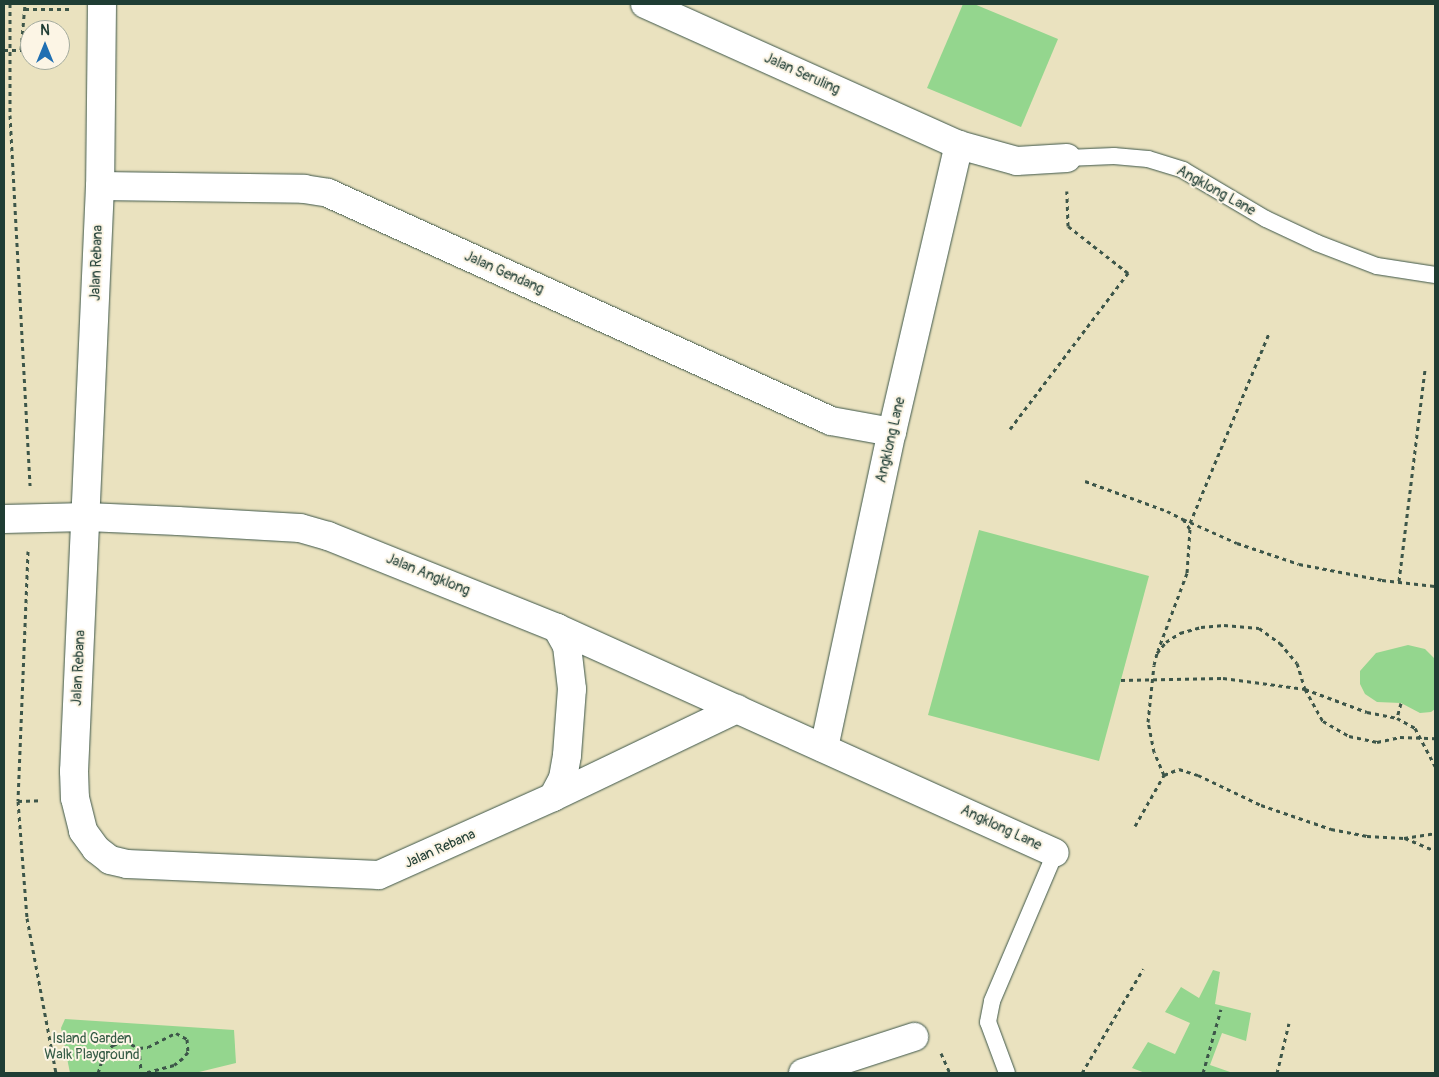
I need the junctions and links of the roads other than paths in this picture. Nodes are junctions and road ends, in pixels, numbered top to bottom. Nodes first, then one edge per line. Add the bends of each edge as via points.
1 (645, 4) edge
2 (102, 6) edge
3 (959, 145) junction
4 (1067, 158) joint
5 (100, 186) junction
6 (1435, 275) edge
7 (892, 432) junction
8 (87, 517) junction
9 (4, 519) edge
10 (557, 628) junction
11 (737, 709) junction
12 (824, 748) junction
13 (553, 798) junction
14 (1055, 853) joint
15 (914, 1037) dead end
16 (803, 1073) edge
17 (1007, 1073) edge

1 - 3 street, Jalan Seruling
2 - 5 street, Jalan Rebana
3 - 4 street, Angklong Lane via 1017,161
3 - 7 street, Angklong Lane
4 - 6 lane, Angklong Lane via 1114,156 1148,159 1174,167 1266,219 1317,243 1377,266
5 - 7 street, Jalan Gendang via 304,189 328,193 831,421
5 - 8 street, Jalan Rebana
7 - 12 street, Angklong Lane
8 - 9 street, Jalan Angklong
8 - 10 street, Jalan Angklong via 300,528 403,564
8 - 13 street, Jalan Rebana via 75,798 83,831 96,849 110,860 127,864 379,875
10 - 11 street, Jalan Angklong
10 - 13 street via 567,646 572,697 563,778
11 - 12 street, Jalan Angklong
11 - 13 street, Jalan Rebana
12 - 14 street, Angklong Lane
14 - 17 lane, Angklong Lane via 992,1001 988,1022
15 - 16 street

